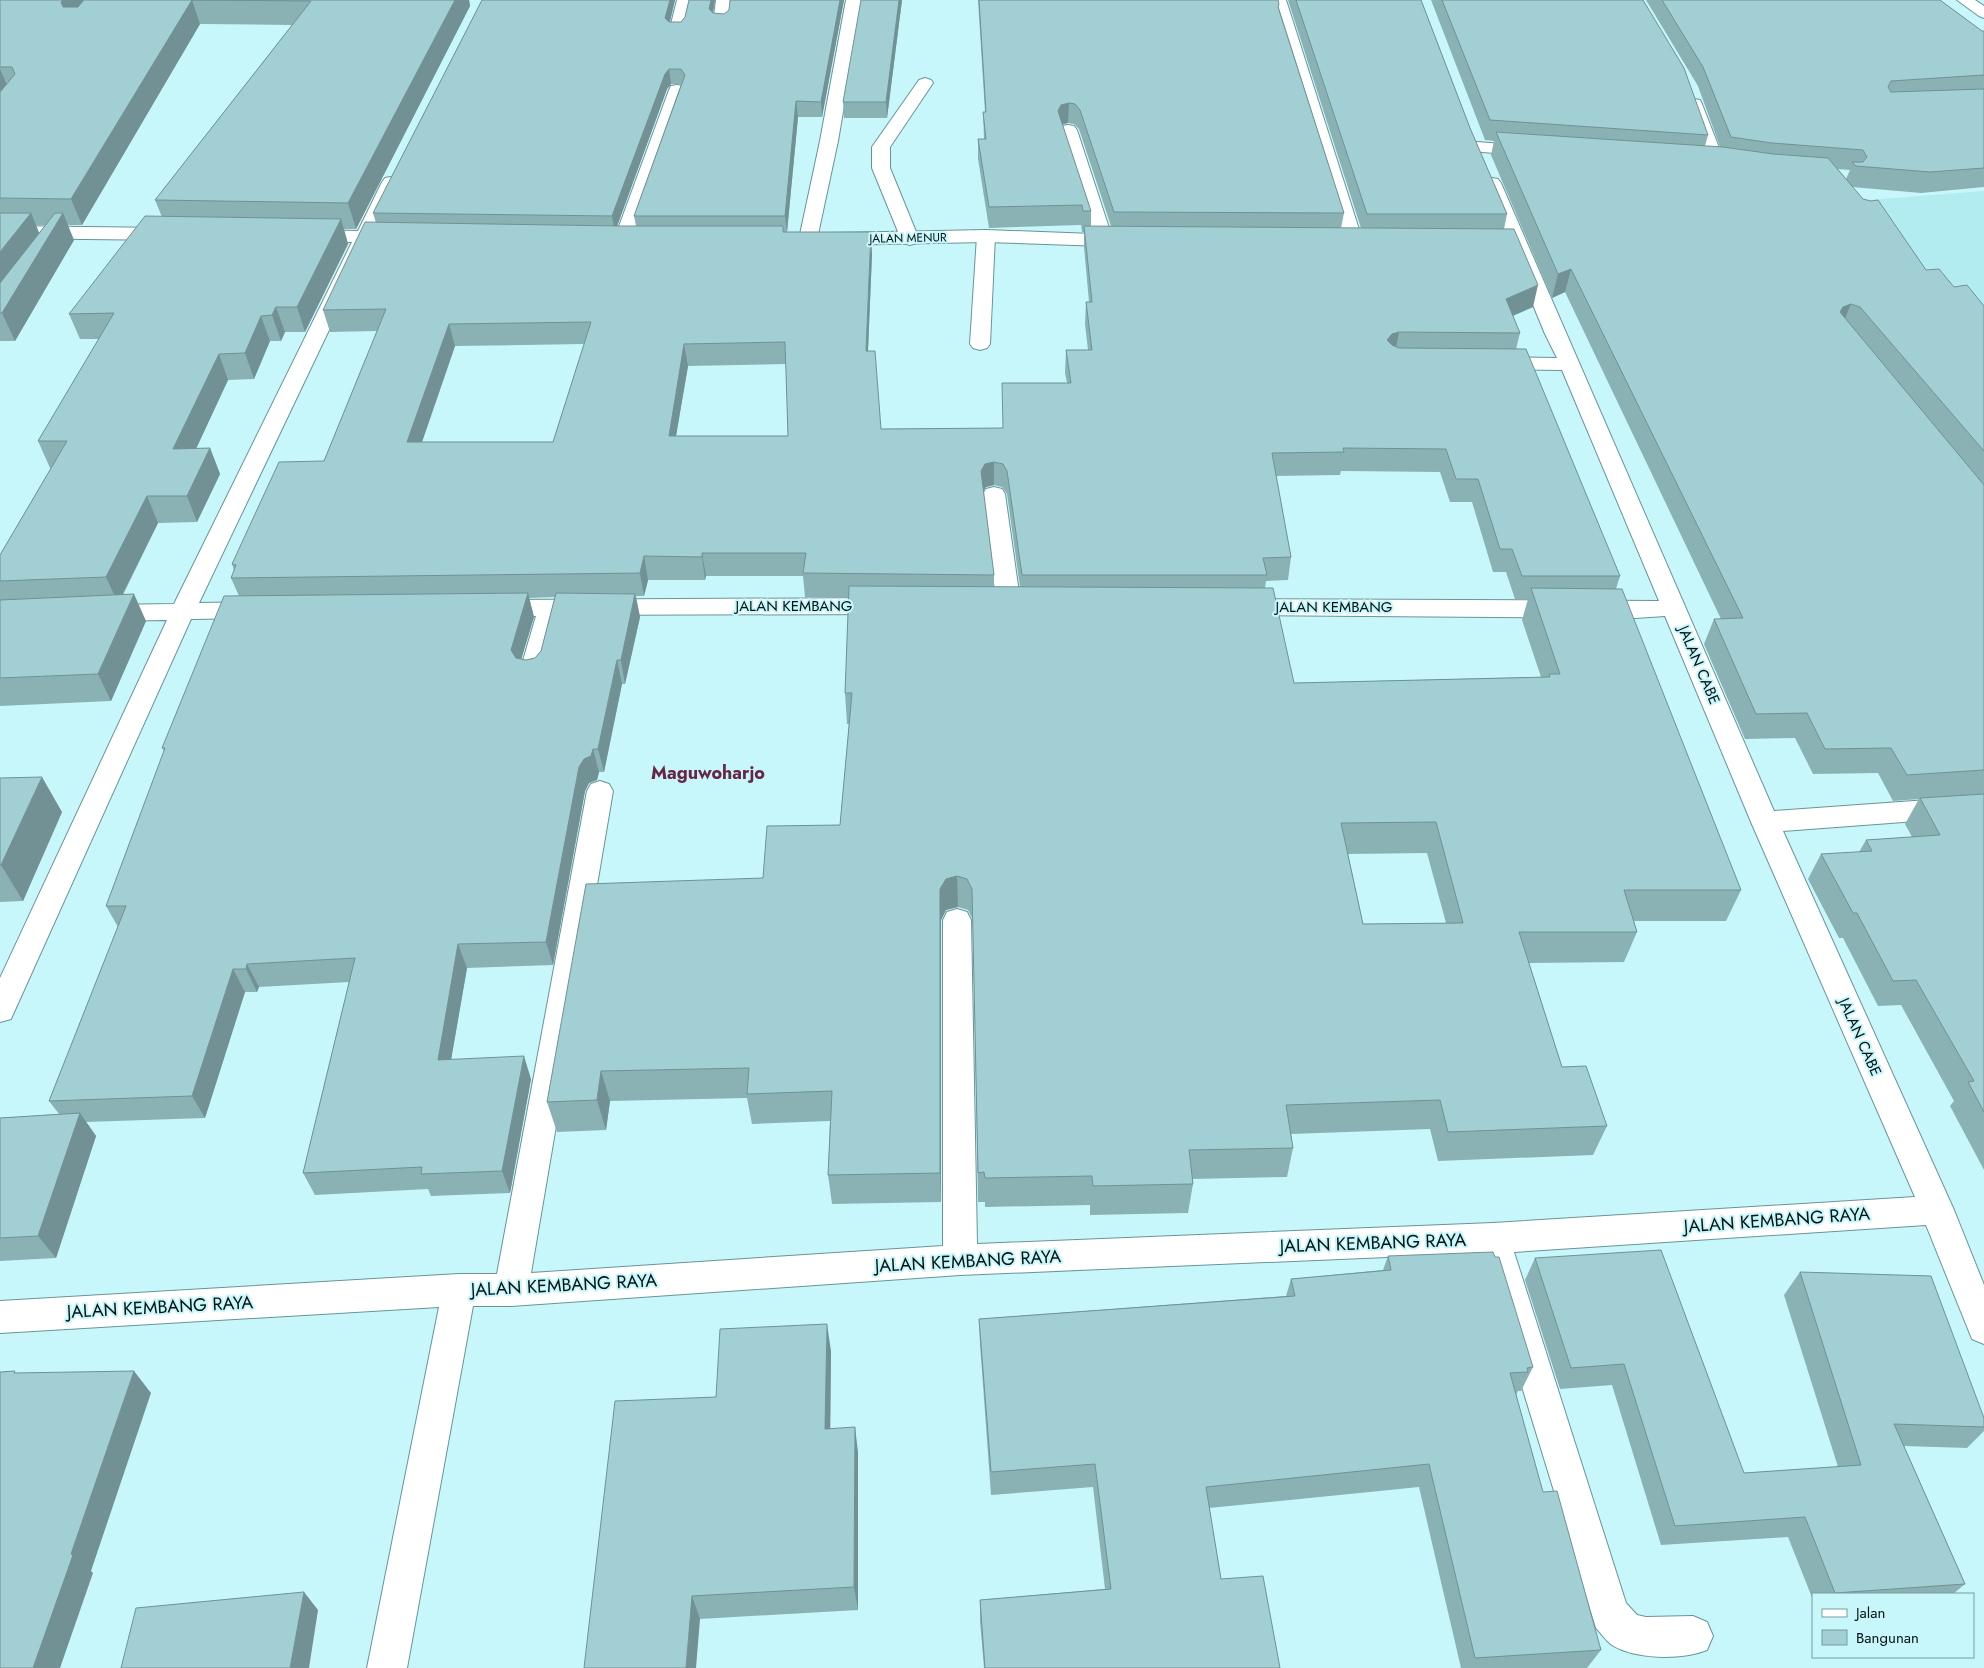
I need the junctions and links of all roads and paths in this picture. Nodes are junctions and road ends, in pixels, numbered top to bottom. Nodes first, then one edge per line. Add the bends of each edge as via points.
1 (685, 0) edge
2 (724, 0) edge
3 (854, 0) edge
4 (1278, 0) edge
5 (1965, 0) edge
6 (1984, 12) edge
7 (721, 24) edge
8 (677, 32) edge
9 (925, 83) dead end
10 (1688, 87) edge
11 (677, 90) edge
12 (1068, 130) edge
13 (1545, 152) edge
14 (1716, 163) edge
15 (399, 165) edge
16 (0, 232) edge
17 (60, 232) junction
18 (191, 234) edge
19 (287, 235) edge
20 (364, 236) junction
21 (986, 236) junction
22 (414, 237) edge
23 (789, 239) edge
24 (808, 239) junction
25 (910, 239) junction
26 (603, 240) edge
27 (623, 240) junction
28 (643, 240) edge
29 (1104, 240) junction
30 (1142, 240) edge
31 (1335, 242) edge
32 (1354, 242) junction
33 (1373, 242) edge
34 (48, 248) edge
35 (980, 344) dead end
36 (1473, 363) edge
37 (1570, 364) junction
38 (994, 494) dead end
39 (911, 606) edge
40 (1009, 607) edge
41 (1218, 607) edge
42 (471, 608) edge
43 (550, 608) junction
44 (1675, 608) junction
45 (283, 610) edge
46 (183, 611) junction
47 (79, 614) edge
48 (532, 674) edge
49 (600, 791) dead end
50 (1984, 806) edge
51 (1765, 822) junction
52 (957, 920) dead end
53 (0, 1010) edge
54 (1936, 1210) junction
55 (1493, 1238) junction
56 (960, 1260) junction
57 (459, 1290) junction
58 (512, 1290) junction
59 (0, 1316) edge
60 (1984, 1328) edge
61 (1693, 1636) dead end
62 (387, 1668) edge

1 - 8 main road
2 - 7 main road
3 - 24 main road
4 - 32 main road
5 - 6 main road
9 - 25 main road via 880,146 881,168
10 - 14 main road
11 - 27 main road
12 - 29 main road
13 - 37 main road, JALAN CABE via 1474,138 1507,243
15 - 20 main road
16 - 17 main road
17 - 18 main road
17 - 34 main road
19 - 20 main road
20 - 22 main road
20 - 46 main road
21 - 25 main road, JALAN MENUR
21 - 29 main road, JALAN MENUR
21 - 35 main road
23 - 24 main road, JALAN MENUR
24 - 25 main road, JALAN MENUR
26 - 27 main road
27 - 28 main road
29 - 30 main road, JALAN MENUR
31 - 32 main road
32 - 33 main road
36 - 37 main road
37 - 44 main road, JALAN CABE
38 - 40 main road
39 - 43 main road, JALAN KEMBANG
41 - 44 main road, JALAN KEMBANG
42 - 43 main road, JALAN KEMBANG
43 - 48 main road
44 - 51 main road, JALAN CABE
45 - 46 main road
46 - 47 main road
46 - 53 main road
49 - 58 main road
50 - 51 main road
51 - 54 main road, JALAN CABE
52 - 56 main road
54 - 55 main road, JALAN KEMBANG RAYA
54 - 60 main road, JALAN CABE
55 - 56 main road, JALAN KEMBANG RAYA
55 - 61 main road via 1610,1614 1625,1631 1646,1638
56 - 58 main road, JALAN KEMBANG RAYA
57 - 58 main road, JALAN KEMBANG RAYA
57 - 59 main road, JALAN KEMBANG RAYA
57 - 62 main road

